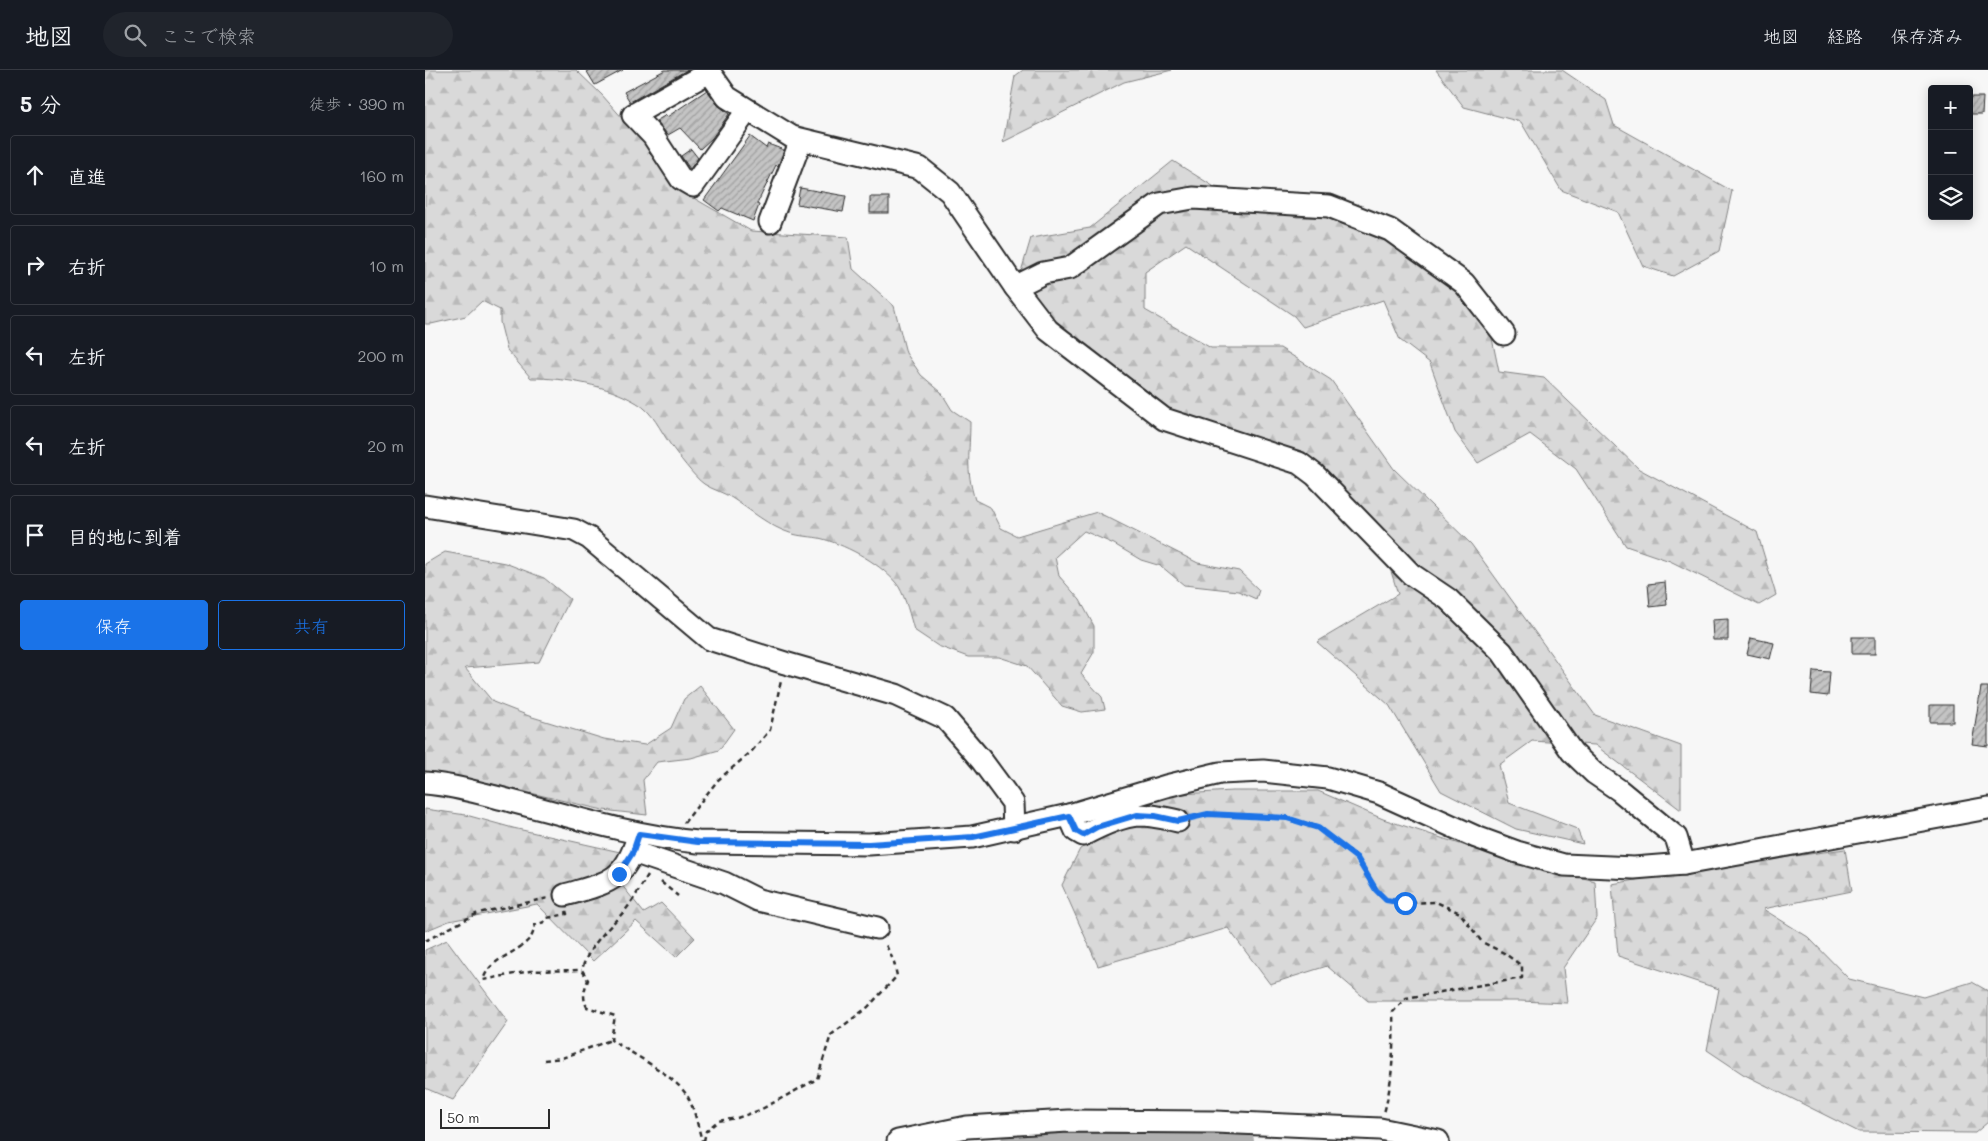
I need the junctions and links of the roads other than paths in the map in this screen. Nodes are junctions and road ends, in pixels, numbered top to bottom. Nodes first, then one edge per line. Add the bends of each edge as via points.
1 (709, 71) edge
2 (747, 111) junction
3 (801, 140) junction
4 (770, 222) dead end
5 (1015, 288) junction
6 (1503, 334) dead end
7 (425, 506) edge
8 (425, 783) edge
9 (1988, 808) edge
10 (1069, 816) junction
11 (1178, 821) road end
12 (1014, 829) junction
13 (636, 843) junction
14 (1685, 864) junction
15 (565, 894) road end
16 (877, 928) road end
17 (898, 1141) edge
18 (1438, 1141) edge

1 - 2 street via 727,97
1 - 2 street via 633,115 653,136 681,179 693,186
2 - 3 street
3 - 4 street
3 - 5 street via 920,168 950,192
5 - 6 street via 1043,273 1070,268 1159,204 1193,198 1329,206 1390,230 1464,283
5 - 14 street via 1048,330 1164,419 1299,463 1315,475 1411,574 1447,599 1502,652 1572,752 1676,837
7 - 12 street via 574,530 589,538 709,639 896,695 945,718 983,761 1013,803
8 - 13 street via 470,791
9 - 14 street
10 - 11 street via 1076,831 1083,835 1097,827 1137,815
10 - 12 street
10 - 14 street via 1220,773 1263,771 1328,778 1379,793 1476,837 1565,865 1633,868
12 - 13 street via 973,837 869,844
13 - 15 street via 619,874 606,883
13 - 16 street via 758,900
17 - 18 street via 967,1126 1067,1121 1215,1122 1379,1129

